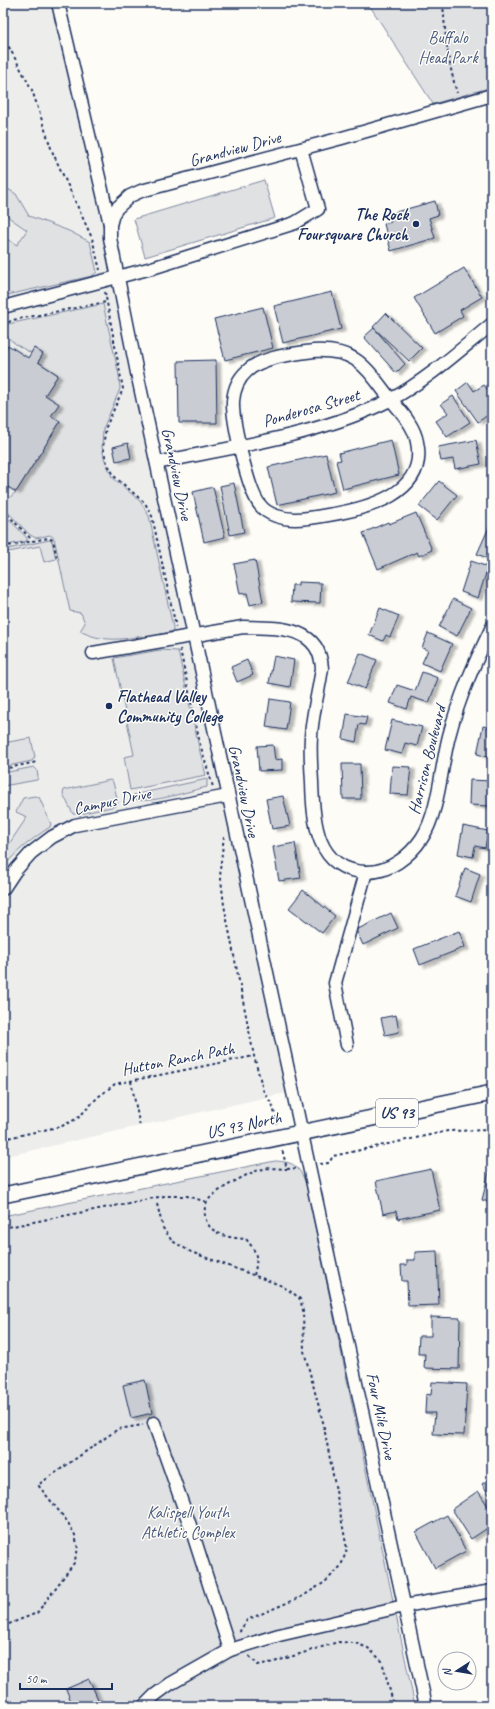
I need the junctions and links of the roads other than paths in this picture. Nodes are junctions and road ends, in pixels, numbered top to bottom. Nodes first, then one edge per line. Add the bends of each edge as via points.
1 (58, 3) edge
2 (492, 95) edge
3 (301, 149) junction
4 (110, 225) junction
5 (116, 278) junction
6 (3, 307) edge
7 (492, 324) edge
8 (390, 399) junction
9 (240, 445) junction
10 (157, 463) junction
11 (492, 626) edge
12 (194, 635) junction
13 (93, 653) dead end
14 (222, 796) junction
15 (366, 872) junction
16 (3, 889) edge
17 (347, 1045) dead end
18 (492, 1093) edge
19 (302, 1133) junction
20 (3, 1195) edge
21 (154, 1423) road end
22 (492, 1591) edge
23 (404, 1606) junction
24 (230, 1650) junction
25 (144, 1706) edge
26 (426, 1706) edge

1 - 4 street
2 - 3 street, Grandview Drive
3 - 4 street, Grandview Drive via 142,191 120,204 113,214
3 - 5 street via 318,209 295,223
4 - 5 street, Grandview Drive
5 - 6 street
5 - 10 street, Grandview Drive
7 - 8 street, Ponderosa Street via 428,376
8 - 9 street, Ponderosa Street via 325,426
8 - 9 street, Ponderosa Street via 366,367 342,353 313,351 263,362 248,370 234,392 233,411
8 - 9 street, Ponderosa Street via 413,428 417,441 417,460 410,478 404,485 389,497 370,506 301,519 286,519 267,512 255,498
9 - 10 street, Ponderosa Street
10 - 12 street, Grandview Drive
11 - 15 street, Harrison Boulevard via 457,707 434,809 423,836 410,853 393,865
12 - 13 street, Harrison Boulevard
12 - 14 street, Grandview Drive
12 - 15 street, Harrison Boulevard via 243,627 267,628 301,634 317,648 322,668 314,708 310,751 315,821 322,847 330,858 340,866
14 - 16 street, Campus Drive via 75,825 52,837 31,853
14 - 19 street, Grandview Drive
15 - 17 street via 335,983
18 - 19 main road, US 93 North / US 93
19 - 20 main road, US 93 North / US 93
19 - 23 street, Four Mile Drive
21 - 24 street
22 - 23 street
23 - 24 street via 279,1635
23 - 26 street, Four Mile Drive
24 - 25 street via 170,1684

